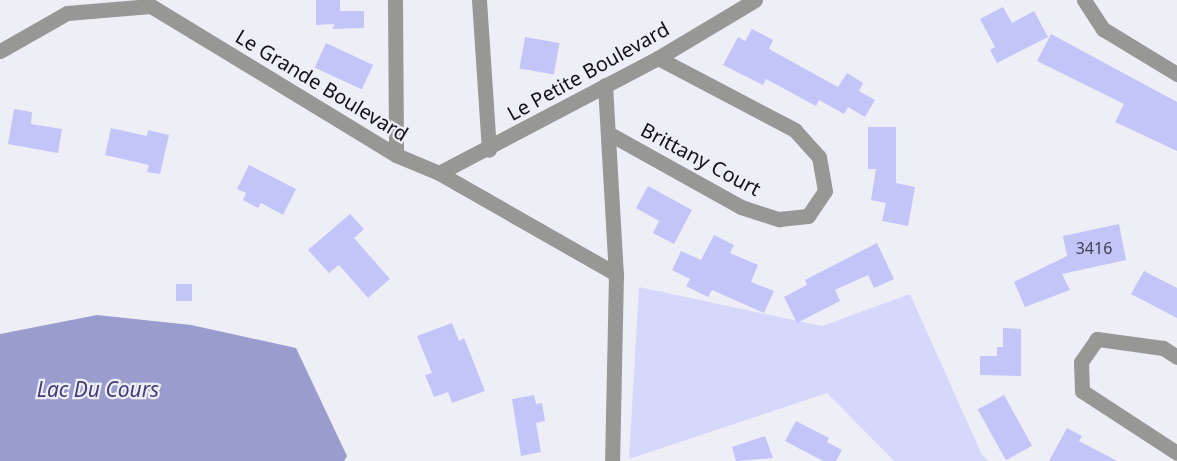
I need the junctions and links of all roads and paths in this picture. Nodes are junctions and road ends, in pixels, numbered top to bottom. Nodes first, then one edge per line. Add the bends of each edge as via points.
1 (395, 0) edge
2 (479, 0) edge
3 (754, 0) edge
4 (1084, 0) edge
5 (150, 3) edge
6 (67, 6) edge
7 (0, 51) edge
8 (658, 58) junction
9 (1177, 74) edge
10 (605, 85) junction
11 (608, 133) junction
12 (489, 150) junction
13 (396, 155) junction
14 (439, 173) junction
15 (616, 274) junction
16 (1177, 357) edge
17 (1177, 453) edge
18 (612, 461) edge

1 - 13 street
2 - 12 street
3 - 8 street, Le Petite Boulevard
4 - 9 street via 1103,28
5 - 6 street, Le Grande Boulevard
5 - 13 street, Le Grande Boulevard
6 - 7 street, Le Grande Boulevard
8 - 10 street, Le Petite Boulevard
8 - 11 street, Brittany Court via 795,130 819,156 825,190 808,216 779,219 741,207
10 - 11 street
10 - 12 street, Le Petite Boulevard
11 - 15 street
12 - 14 street, Le Petite Boulevard
13 - 14 street, Le Grande Boulevard
14 - 15 street, Le Grande Boulevard
15 - 18 street
16 - 17 street via 1163,348 1096,339 1081,362 1082,391

